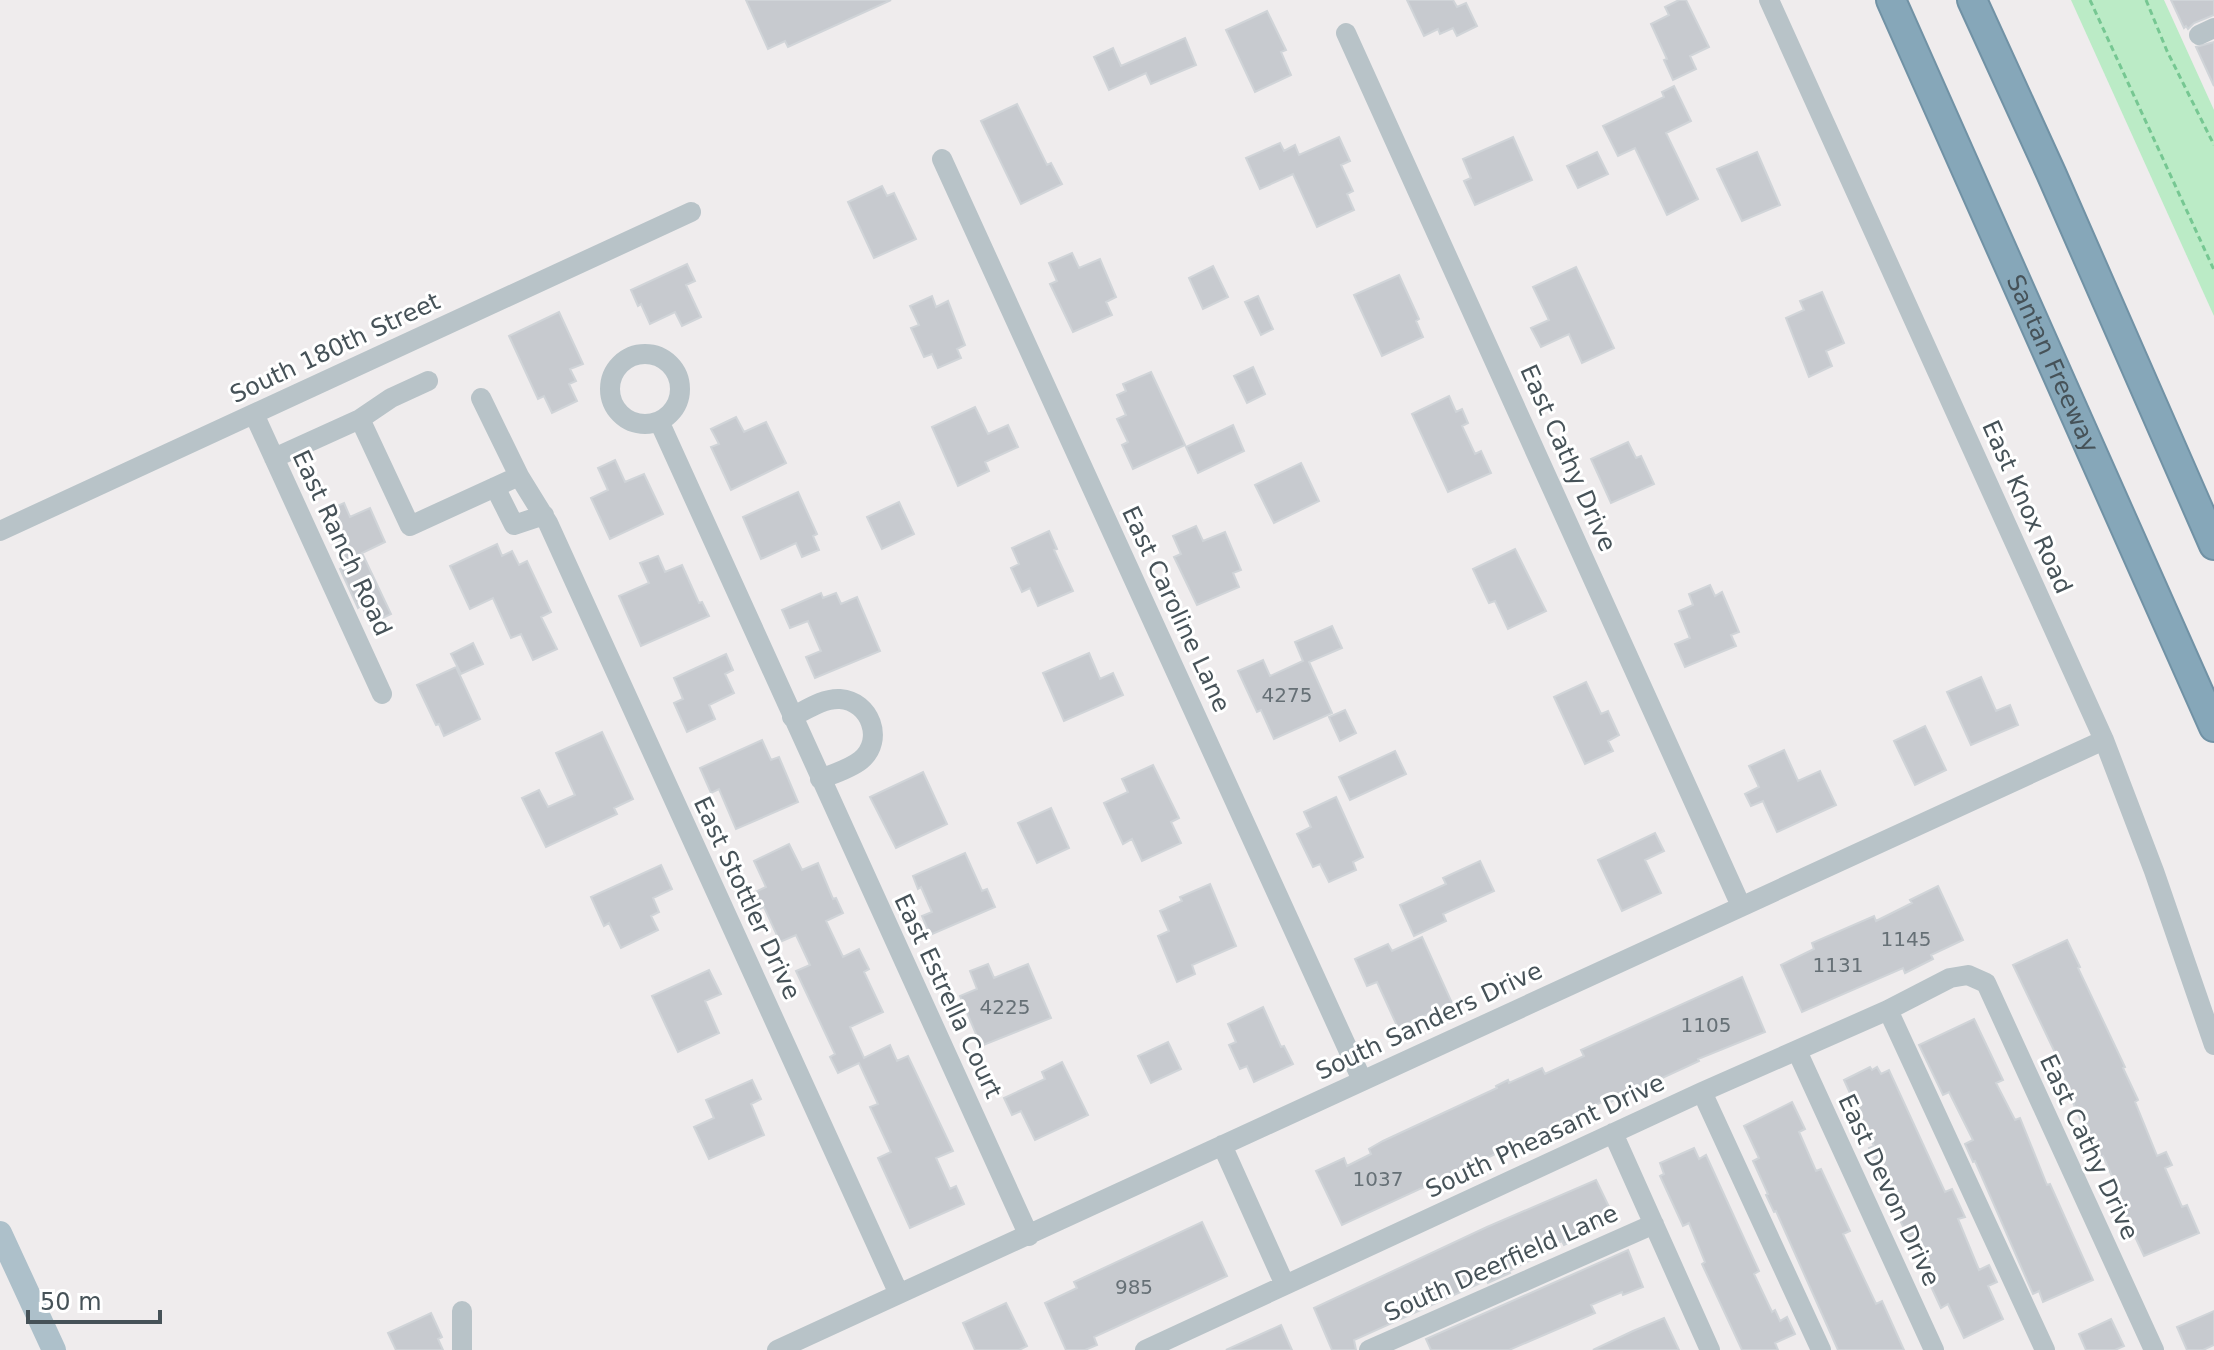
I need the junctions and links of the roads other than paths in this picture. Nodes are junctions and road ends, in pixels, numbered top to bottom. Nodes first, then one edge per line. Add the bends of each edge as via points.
1 (1769, 0) edge
2 (1891, 0) edge
3 (1972, 0) edge
4 (1346, 33) dead end
5 (942, 159) dead end
6 (691, 212) dead end
7 (428, 381) dead end
8 (481, 398) dead end
9 (254, 414) junction
10 (360, 419) junction
11 (659, 421) dead end
12 (274, 458) junction
13 (519, 476) junction
14 (495, 487) junction
15 (546, 519) junction
16 (0, 531) edge
17 (2214, 545) edge
18 (382, 694) dead end
19 (792, 717) junction
20 (2214, 727) edge
21 (2104, 740) junction
22 (820, 779) junction
23 (1741, 906) junction
24 (1968, 975) joint
25 (1888, 1010) junction
26 (2214, 1045) edge
27 (1797, 1051) junction
28 (1362, 1080) junction
29 (1702, 1092) junction
30 (1613, 1133) junction
31 (1222, 1145) junction
32 (1654, 1224) junction
33 (0, 1233) edge
34 (1029, 1236) junction
35 (1285, 1285) junction
36 (899, 1294) junction
37 (462, 1311) dead end
38 (54, 1350) edge
39 (462, 1350) edge
40 (777, 1350) edge
41 (1145, 1350) edge
42 (1369, 1350) edge
43 (1710, 1350) edge
44 (1821, 1350) edge
45 (1934, 1350) edge
46 (2045, 1350) edge
47 (2154, 1350) edge

1 - 21 street, East Knox Road
2 - 20 highway, Santan Freeway
3 - 17 highway
4 - 23 street, East Cathy Drive
5 - 28 street, East Caroline Lane
6 - 9 street, South 180th Street
7 - 10 street
8 - 13 street, East Stottler Drive
9 - 12 street, East Ranch Road
9 - 16 street, South 180th Street
10 - 12 street
10 - 14 street via 410,526
11 - 19 street, East Estrella Court
12 - 18 street, East Ranch Road
13 - 14 street
13 - 15 street, East Stottler Drive
14 - 15 street via 514,525
15 - 36 street, East Stottler Drive
19 - 22 street, East Estrella Court
19 - 22 street via 822,702 843,699 870,719 868,753
21 - 23 street, South Sanders Drive
21 - 26 street, East Knox Road
22 - 34 street, East Estrella Court
23 - 28 street, South Sanders Drive
24 - 25 street, South Pheasant Drive via 1950,978
24 - 47 street, East Cathy Drive via 1986,983
25 - 27 street, South Pheasant Drive
25 - 46 street
27 - 29 street, South Pheasant Drive
27 - 45 street, East Devon Drive
28 - 31 street, South Sanders Drive
29 - 30 street, South Pheasant Drive
29 - 44 street
30 - 32 street
30 - 35 street, South Pheasant Drive
31 - 34 street, South Sanders Drive
31 - 35 street
32 - 42 street, South Deerfield Lane
32 - 43 street
33 - 38 main road
34 - 36 street, South Sanders Drive
35 - 41 street, South Pheasant Drive
36 - 40 street, South Sanders Drive
37 - 39 street

